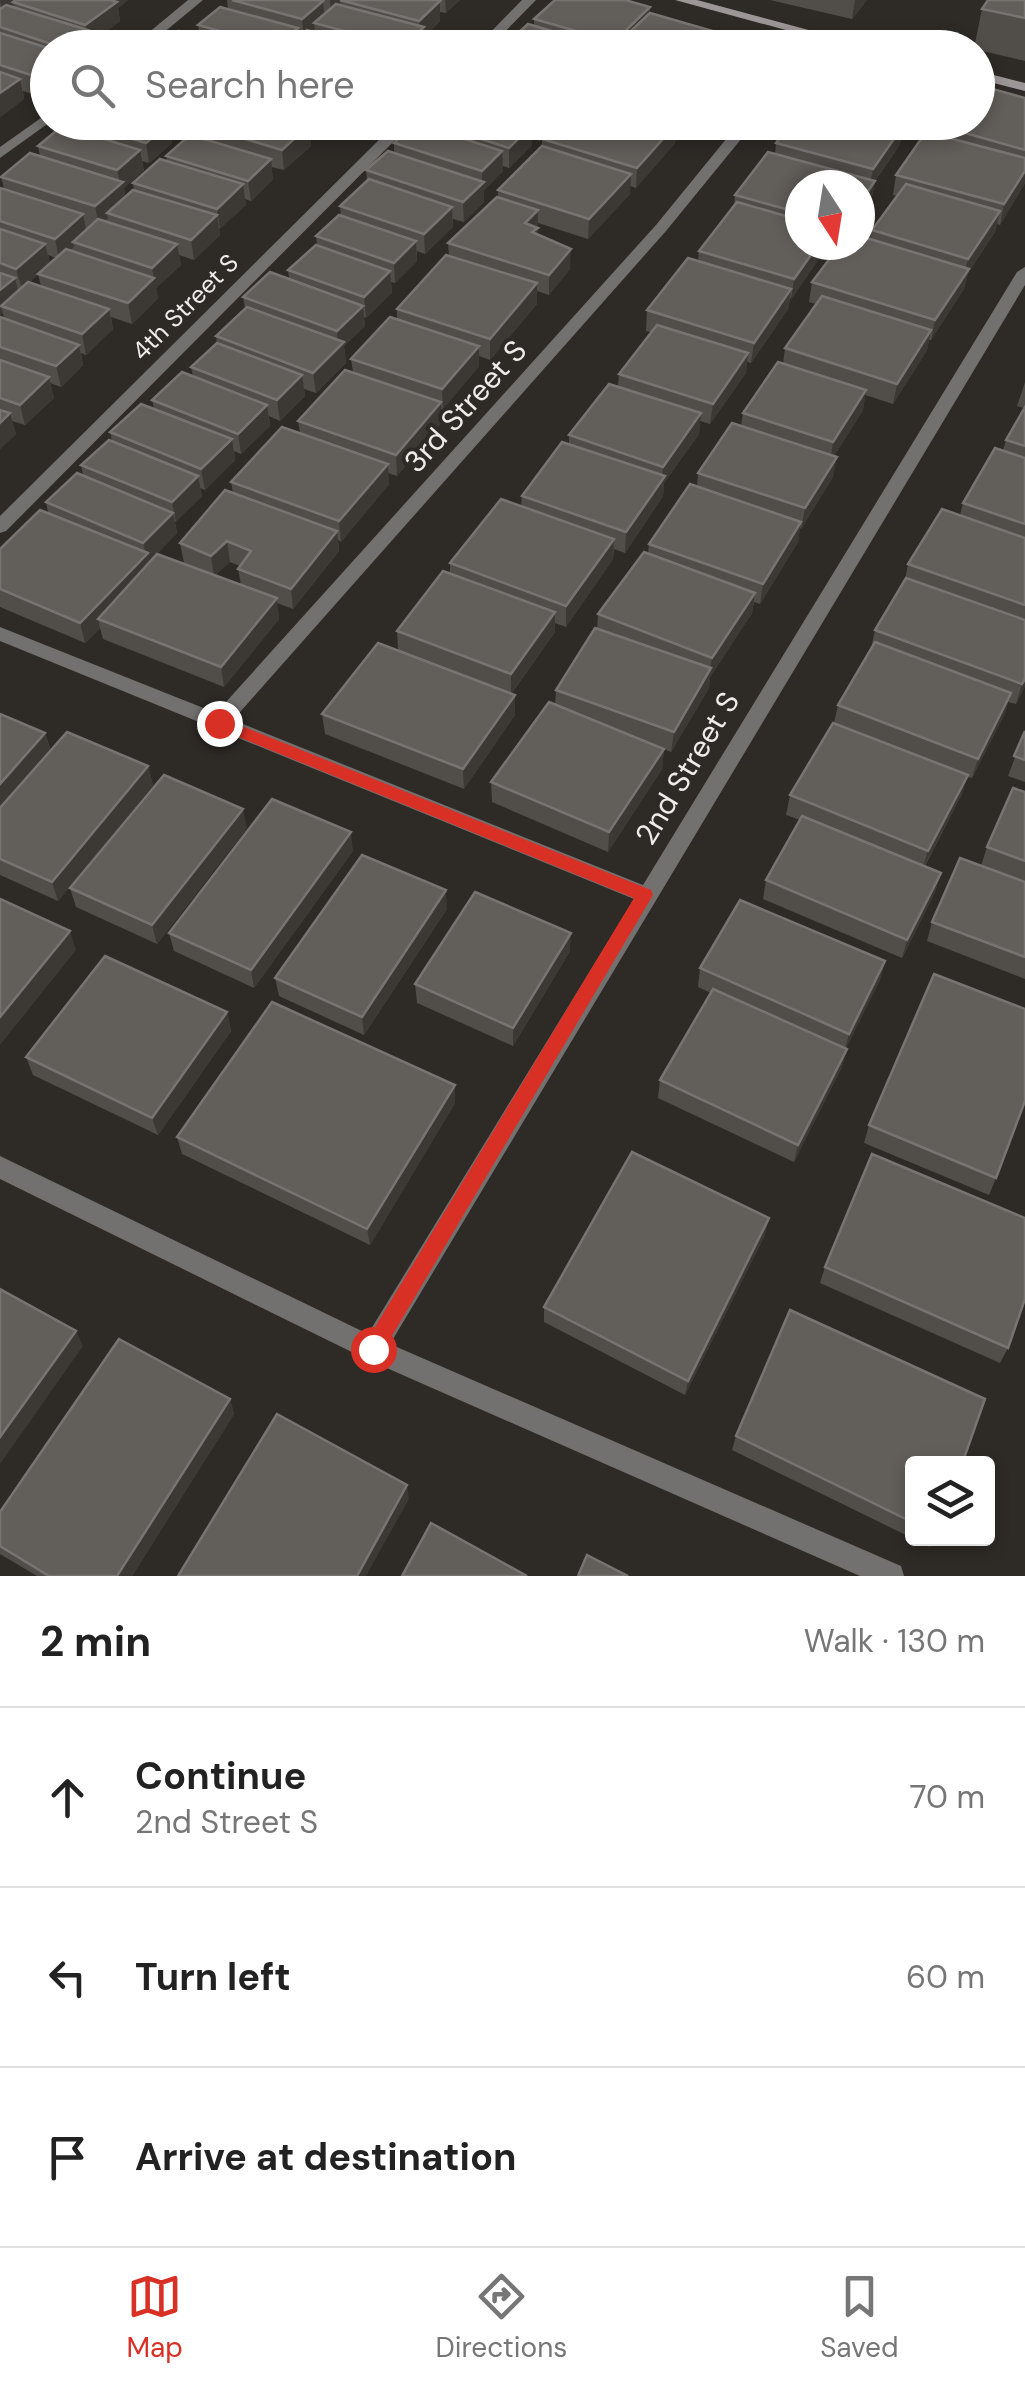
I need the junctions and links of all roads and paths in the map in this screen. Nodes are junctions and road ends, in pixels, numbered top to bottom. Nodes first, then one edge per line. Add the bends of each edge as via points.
1 (196, 0) edge
2 (529, 0) edge
3 (682, 0) edge
4 (158, 30) edge
5 (499, 30) edge
6 (801, 30) edge
7 (995, 79) edge
8 (1025, 87) edge
9 (30, 130) edge
10 (388, 140) edge
11 (733, 140) edge
12 (0, 154) edge
13 (1025, 272) edge
14 (0, 527) edge
15 (0, 634) edge
16 (219, 723) junction
17 (645, 895) junction
18 (0, 1167) edge
19 (373, 1349) junction
20 (891, 1576) edge

1 - 4 street
2 - 5 street
3 - 6 main road
7 - 8 main road
9 - 12 street
10 - 14 street, 4th Street S
11 - 16 street, 3rd Street S
13 - 17 street, 2nd Street S
15 - 16 street
16 - 17 street
17 - 19 street, 2nd Street S
18 - 19 street
19 - 20 street

